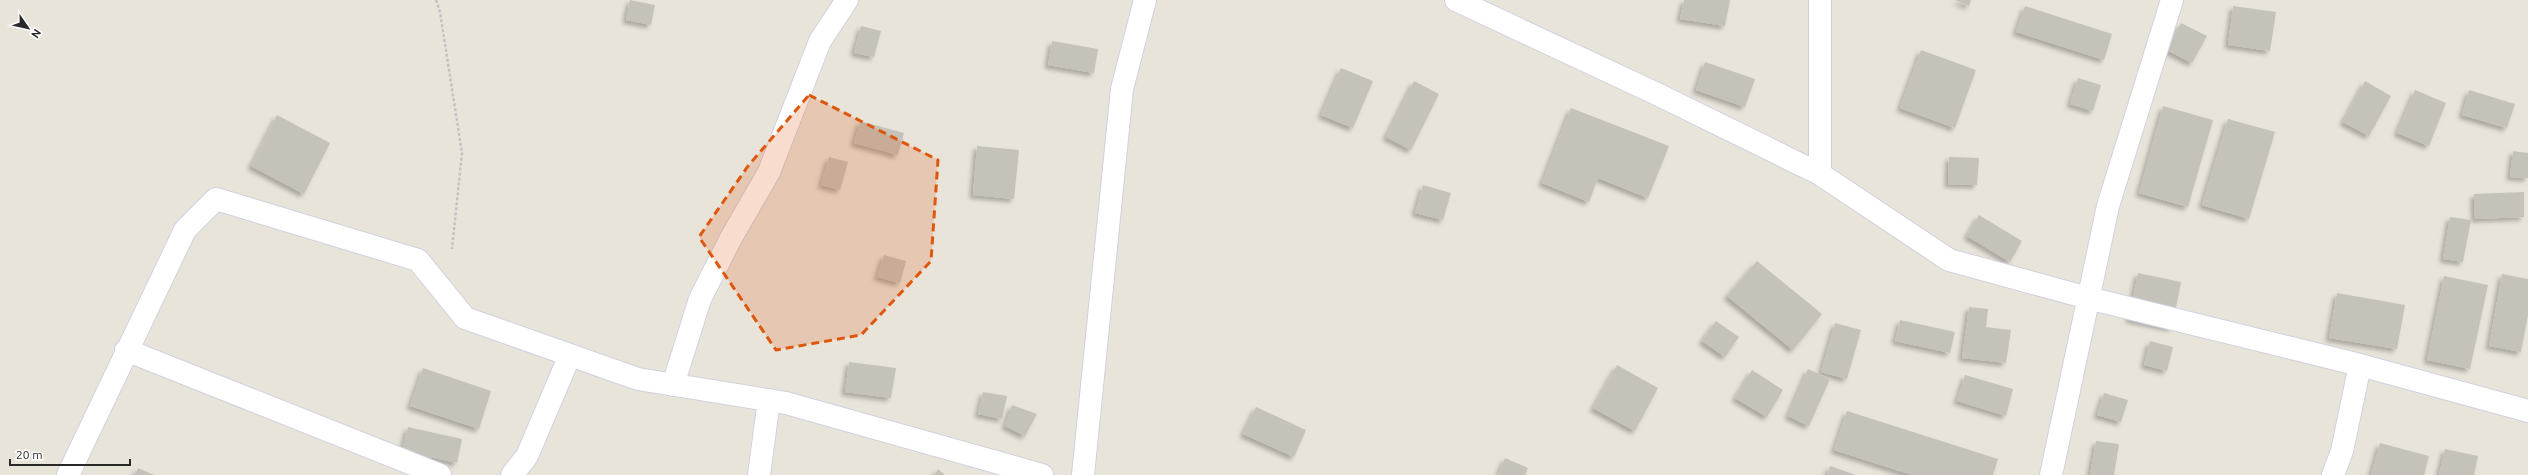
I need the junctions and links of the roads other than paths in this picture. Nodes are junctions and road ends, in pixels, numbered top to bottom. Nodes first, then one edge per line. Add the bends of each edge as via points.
1 (848, 0) edge
2 (1145, 0) edge
3 (1456, 0) edge
4 (1820, 0) edge
5 (2172, 0) edge
6 (1820, 174) junction
7 (2088, 298) junction
8 (126, 350) junction
9 (570, 355) junction
10 (2360, 365) junction
11 (674, 385) junction
12 (769, 400) junction
13 (2528, 411) edge
14 (68, 475) edge
15 (440, 475) edge
16 (512, 475) edge
17 (759, 475) edge
18 (1042, 475) edge
19 (1083, 475) edge
20 (2051, 475) edge
21 (2333, 475) edge

1 - 11 street via 820,41 769,172 700,299
2 - 19 street via 1122,89
3 - 6 street
4 - 6 street
5 - 7 street via 2108,206
6 - 7 street via 1949,260
7 - 10 street
7 - 20 street
8 - 9 street via 185,230 216,198 418,260 465,318
8 - 14 street
8 - 15 street
9 - 11 street via 638,379
9 - 16 street via 527,456
10 - 13 street
10 - 21 street via 2342,451
11 - 12 street
12 - 17 street
12 - 18 street

